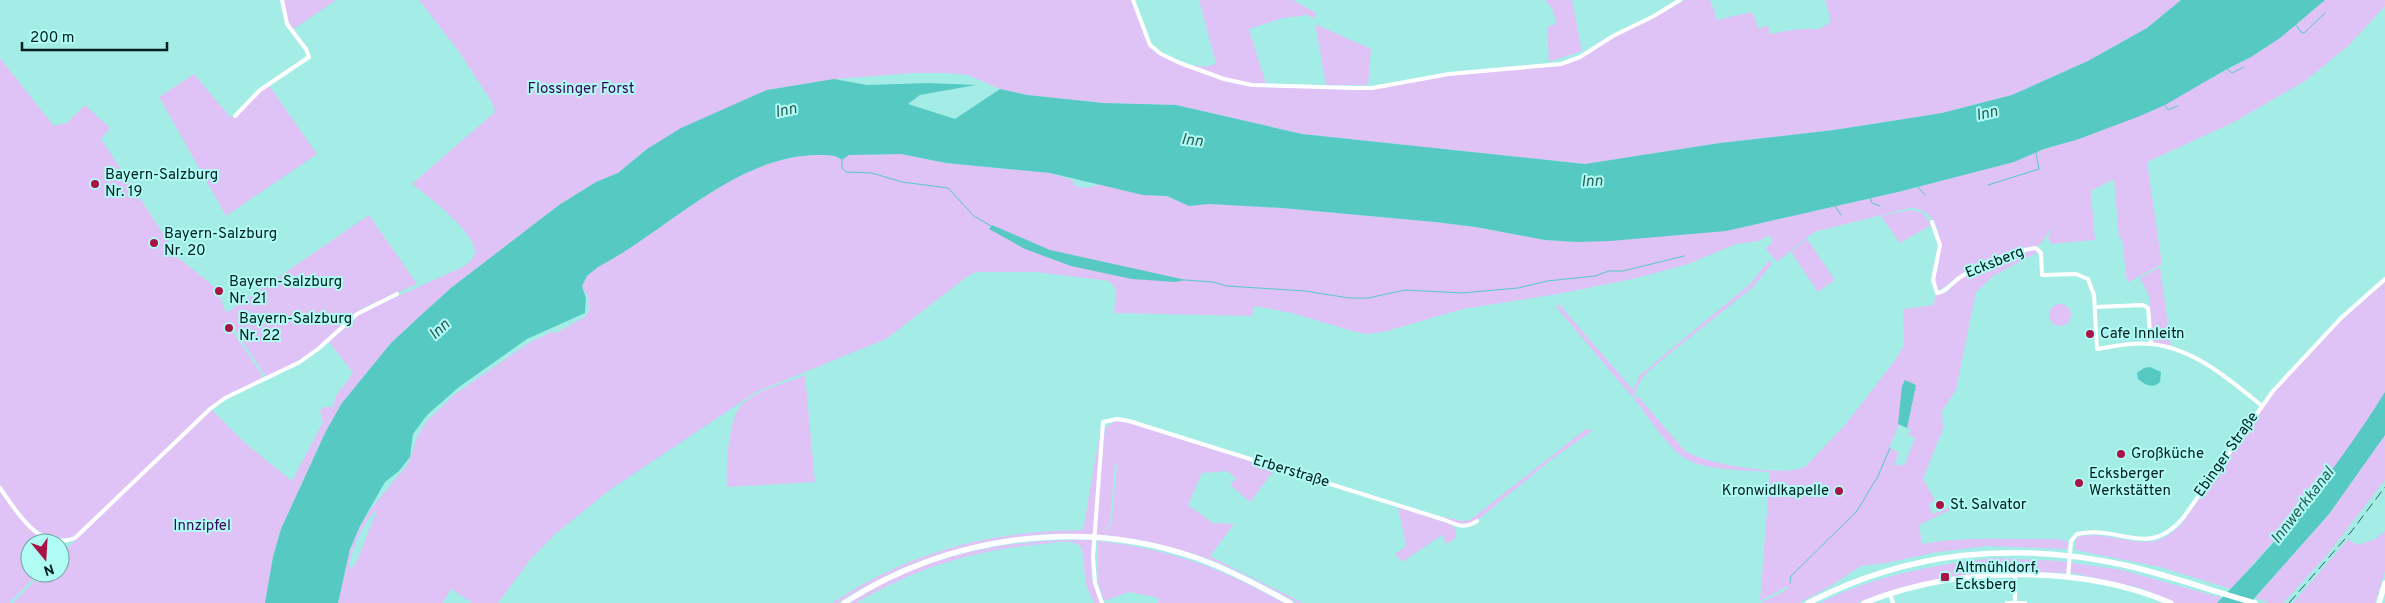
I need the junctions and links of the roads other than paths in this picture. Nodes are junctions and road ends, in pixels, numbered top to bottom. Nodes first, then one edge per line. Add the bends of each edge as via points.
1 (282, 0) edge
2 (1134, 0) edge
3 (1680, 0) edge
4 (235, 116) dead end
5 (1932, 222) dead end
6 (2385, 280) edge
7 (397, 294) dead end
8 (2095, 306) junction
9 (2151, 344) junction
10 (2261, 404) junction
11 (0, 488) edge
12 (1477, 521) dead end
13 (2015, 575) junction
14 (2068, 577) junction
15 (2385, 584) edge
16 (1890, 594) junction
17 (2382, 596) edge
18 (844, 603) edge
19 (1102, 603) edge
20 (1290, 603) edge
21 (1808, 603) edge
22 (1864, 603) edge
23 (1894, 603) edge
24 (2007, 603) edge
25 (2015, 603) edge
26 (2025, 603) edge
27 (2171, 603) edge
28 (2255, 603) edge

1 - 4 street via 287,24 309,57 260,90
2 - 3 street via 1150,45 1180,63 1252,85 1355,88 1449,74 1562,64
5 - 8 street, Ecksberg via 1940,245 1933,280 1937,293 1974,270 2036,248 2041,253 2042,275 2076,274 2085,277 2093,288
6 - 10 street, Ebinger Straße via 2341,318
7 - 11 street via 357,314 300,362 225,398 210,409 75,538 57,540 37,534
8 - 9 street via 2143,305 2148,308
8 - 9 street, Ecksberg via 2097,349 2122,344
9 - 10 street via 2211,366
10 - 14 street, Ebinger Straße via 2183,518 2167,534 2143,539 2080,533 2073,537
12 - 19 street, Erberstraße via 1459,527 1116,419 1103,422 1093,557 1095,583
13 - 14 main road
13 - 16 main road via 1940,582
13 - 25 street
14 - 27 main road via 2130,588
15 - 17 main road
16 - 22 main road
16 - 23 street
18 - 20 main road via 892,576 955,552 1015,540 1069,536 1128,541 1181,553 1229,571
21 - 28 main road via 1870,576 1911,564 1998,552 2106,562 2157,573
24 - 25 street
25 - 26 street

